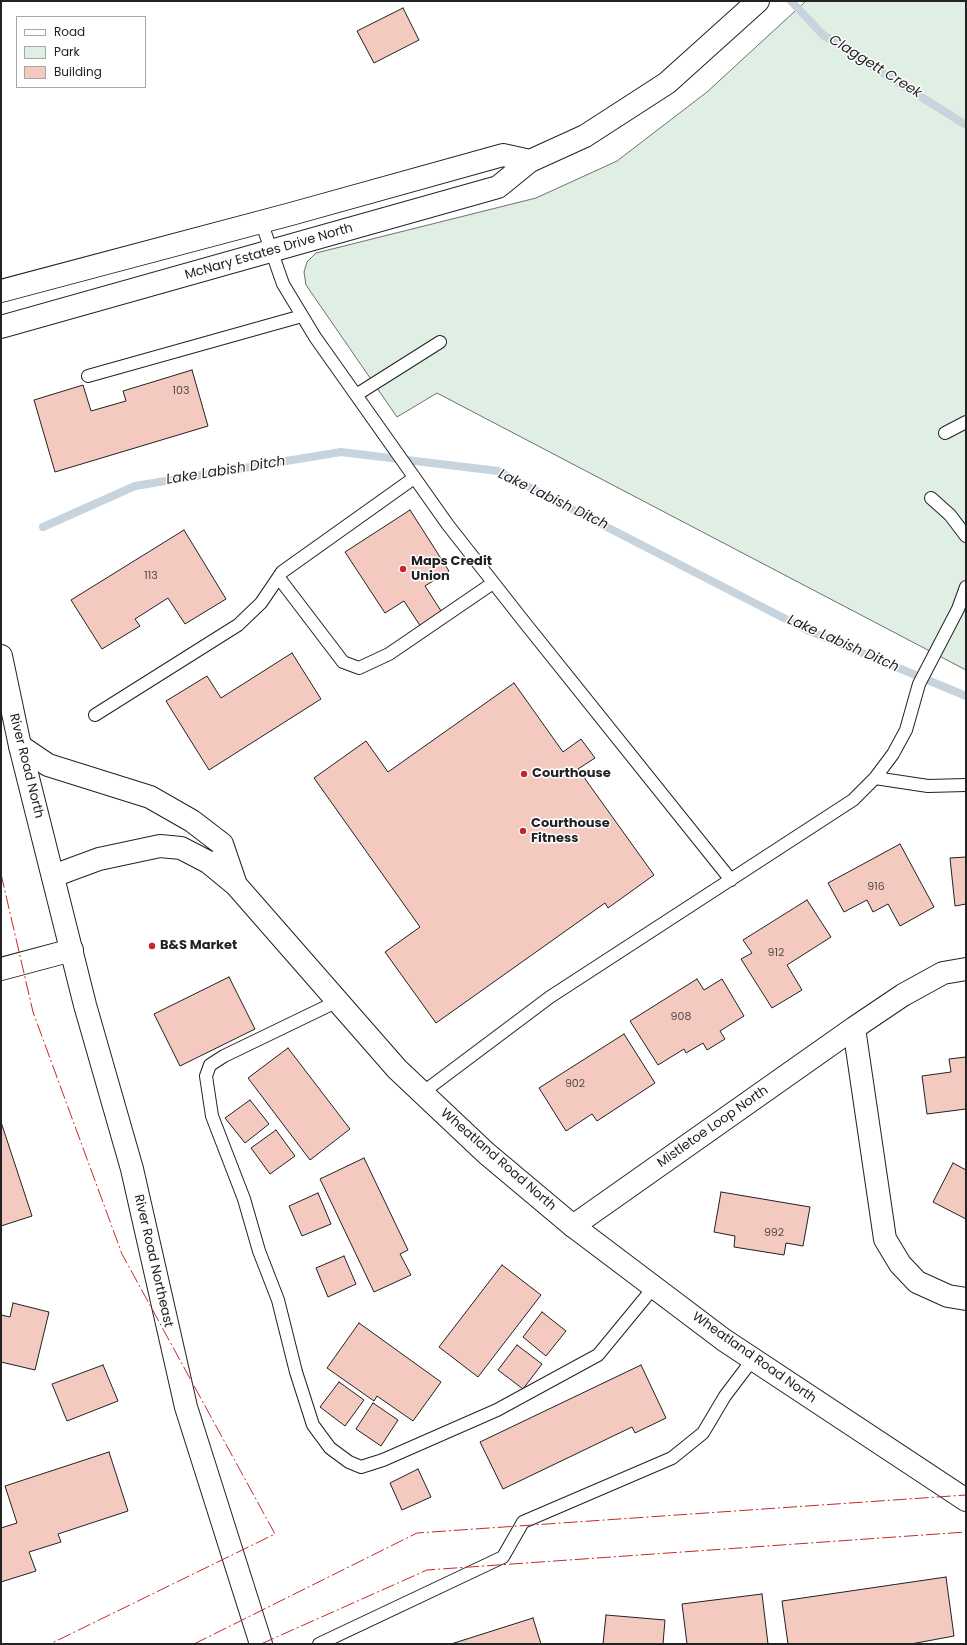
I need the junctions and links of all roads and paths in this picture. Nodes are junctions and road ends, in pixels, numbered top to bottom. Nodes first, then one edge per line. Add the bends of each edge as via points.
1 (758, 1) edge
2 (530, 161) junction
3 (261, 221) junction
4 (270, 252) junction
5 (1, 291) edge
6 (302, 316) junction
7 (1, 327) edge
8 (440, 342) dead end
9 (88, 376) dead end
10 (356, 394) junction
11 (966, 422) edge
12 (945, 433) dead end
13 (414, 478) junction
14 (931, 498) dead end
15 (966, 536) edge
16 (279, 578) junction
17 (493, 583) junction
18 (966, 587) edge
19 (1, 656) edge
20 (95, 715) dead end
21 (20, 746) junction
22 (875, 778) junction
23 (966, 785) edge
24 (53, 876) junction
25 (732, 880) junction
26 (236, 885) junction
27 (72, 950) junction
28 (1, 969) edge
29 (966, 969) edge
30 (338, 1001) junction
31 (854, 1028) junction
32 (422, 1093) junction
33 (573, 1226) junction
34 (654, 1287) junction
35 (966, 1299) edge
36 (753, 1360) junction
37 (966, 1500) edge
38 (261, 1644) edge
39 (319, 1644) edge

1 - 2 main road, McNary Estates Drive North via 668,82 586,136
2 - 3 main road via 503,155
2 - 4 main road, McNary Estates Drive North via 498,187
3 - 4 lane
3 - 5 main road
4 - 6 lane via 283,284
4 - 7 main road, McNary Estates Drive North
6 - 9 lane
6 - 10 lane
8 - 10 lane
10 - 13 lane
11 - 12 lane
13 - 16 lane via 282,572
13 - 17 lane
14 - 15 lane via 950,515
16 - 17 lane via 343,662 359,668 389,654
16 - 20 lane via 261,603 238,625
17 - 25 lane
18 - 22 lane via 919,684 906,730 893,754
19 - 21 main road, River Road North
21 - 24 main road, River Road North
21 - 26 main road via 48,765 150,797 192,821 222,844
22 - 23 lane via 928,786
22 - 25 lane via 853,800
24 - 26 main road, Wheatland Road North via 99,859 160,846 181,848 208,862
24 - 27 main road, River Road Northeast
25 - 32 lane via 550,997
26 - 30 main road, Wheatland Road North
27 - 28 main road
27 - 38 main road, River Road Northeast via 132,1169 186,1407
29 - 31 main road, Mistletoe Loop North via 943,974 903,995
30 - 32 main road, Wheatland Road North via 397,1070
30 - 34 lane via 224,1056 210,1065 206,1076 212,1116 244,1199 259,1251 278,1300 310,1417 330,1448 349,1462 361,1467 383,1460 497,1410 598,1355
31 - 33 main road, Mistletoe Loop North
31 - 35 main road via 885,1239 900,1264 917,1282 948,1296
32 - 33 main road, Wheatland Road North via 486,1153
33 - 34 main road, Wheatland Road North
34 - 36 main road, Wheatland Road North
36 - 37 main road, Wheatland Road North
36 - 39 lane via 725,1396 703,1432 672,1458 523,1522 503,1557

